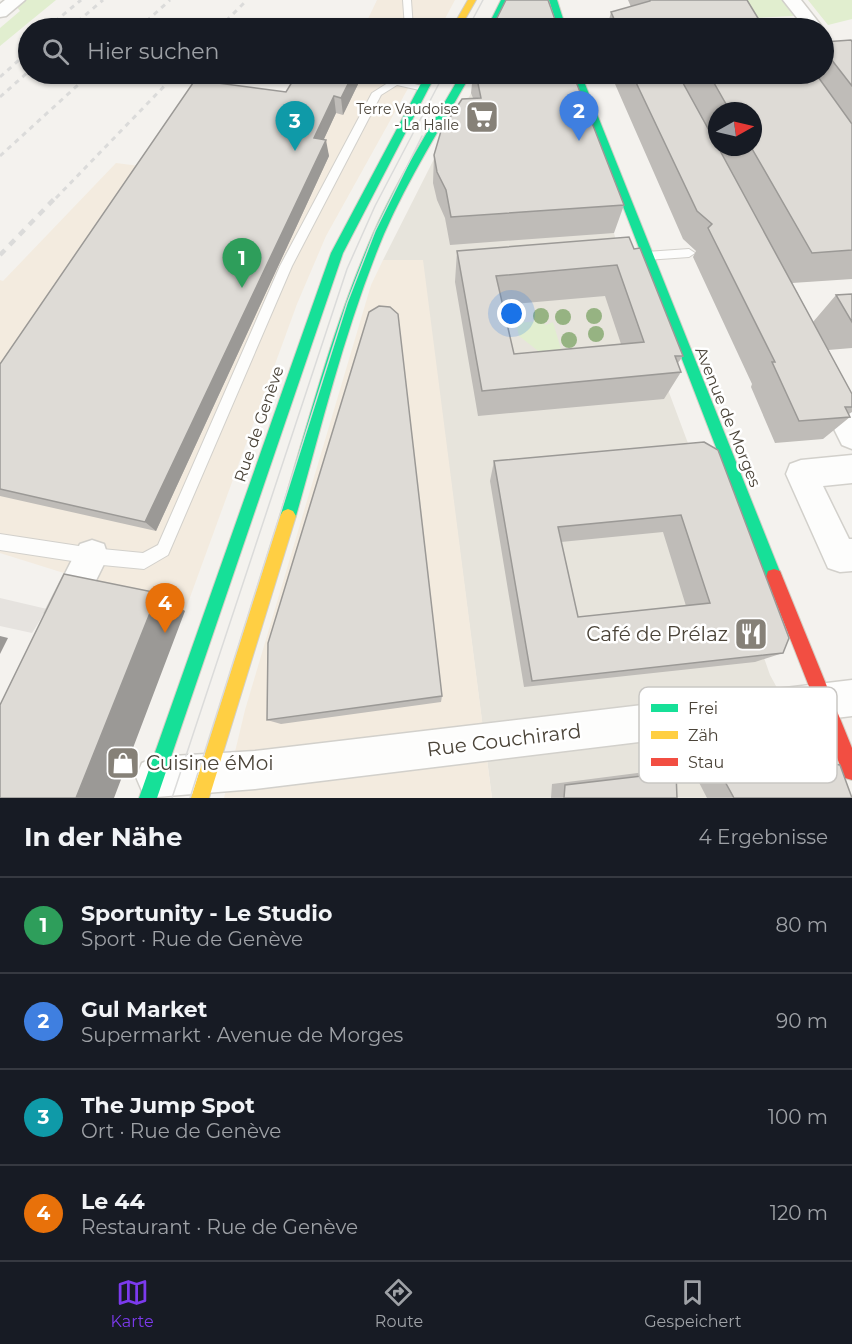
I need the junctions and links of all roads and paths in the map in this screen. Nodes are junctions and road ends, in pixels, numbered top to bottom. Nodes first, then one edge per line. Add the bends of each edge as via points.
1 (16, 0) edge
2 (407, 0) edge
3 (472, 0) edge
4 (505, 0) edge
5 (553, 0) edge
6 (794, 0) edge
7 (0, 12) edge
8 (408, 18) edge
9 (462, 18) edge
10 (496, 18) edge
11 (559, 18) edge
12 (807, 18) edge
13 (388, 84) edge
14 (412, 84) edge
15 (426, 84) edge
16 (460, 84) edge
17 (579, 84) edge
18 (670, 84) edge
19 (424, 88) junction
20 (688, 120) edge
21 (689, 253) dead end
22 (646, 256) junction
23 (814, 363) edge
24 (852, 436) edge
25 (852, 469) edge
26 (0, 542) edge
27 (852, 555) edge
28 (92, 556) junction
29 (48, 641) edge
30 (832, 687) edge
31 (838, 700) edge
32 (639, 727) edge
33 (852, 771) edge
34 (203, 786) edge
35 (152, 787) edge

1 - 7 street
2 - 8 lane
3 - 9 main road
4 - 10 main road
5 - 11 main road
6 - 12 street
13 - 28 lane via 377,93 286,266 163,550 144,561
14 - 19 lane
15 - 19 main road, Rue de Genève
16 - 34 main road via 410,173 352,304
17 - 22 main road, Avenue de Morges
18 - 20 street
19 - 35 main road, Rue de Genève via 337,253
21 - 22 lane
22 - 30 main road, Avenue de Morges
23 - 24 street
25 - 27 street via 801,474 808,515 840,556
26 - 28 lane
28 - 29 street
31 - 33 main road, Avenue de Morges
32 - 34 street, Rue Couchirard
34 - 35 street, Rue Couchirard

